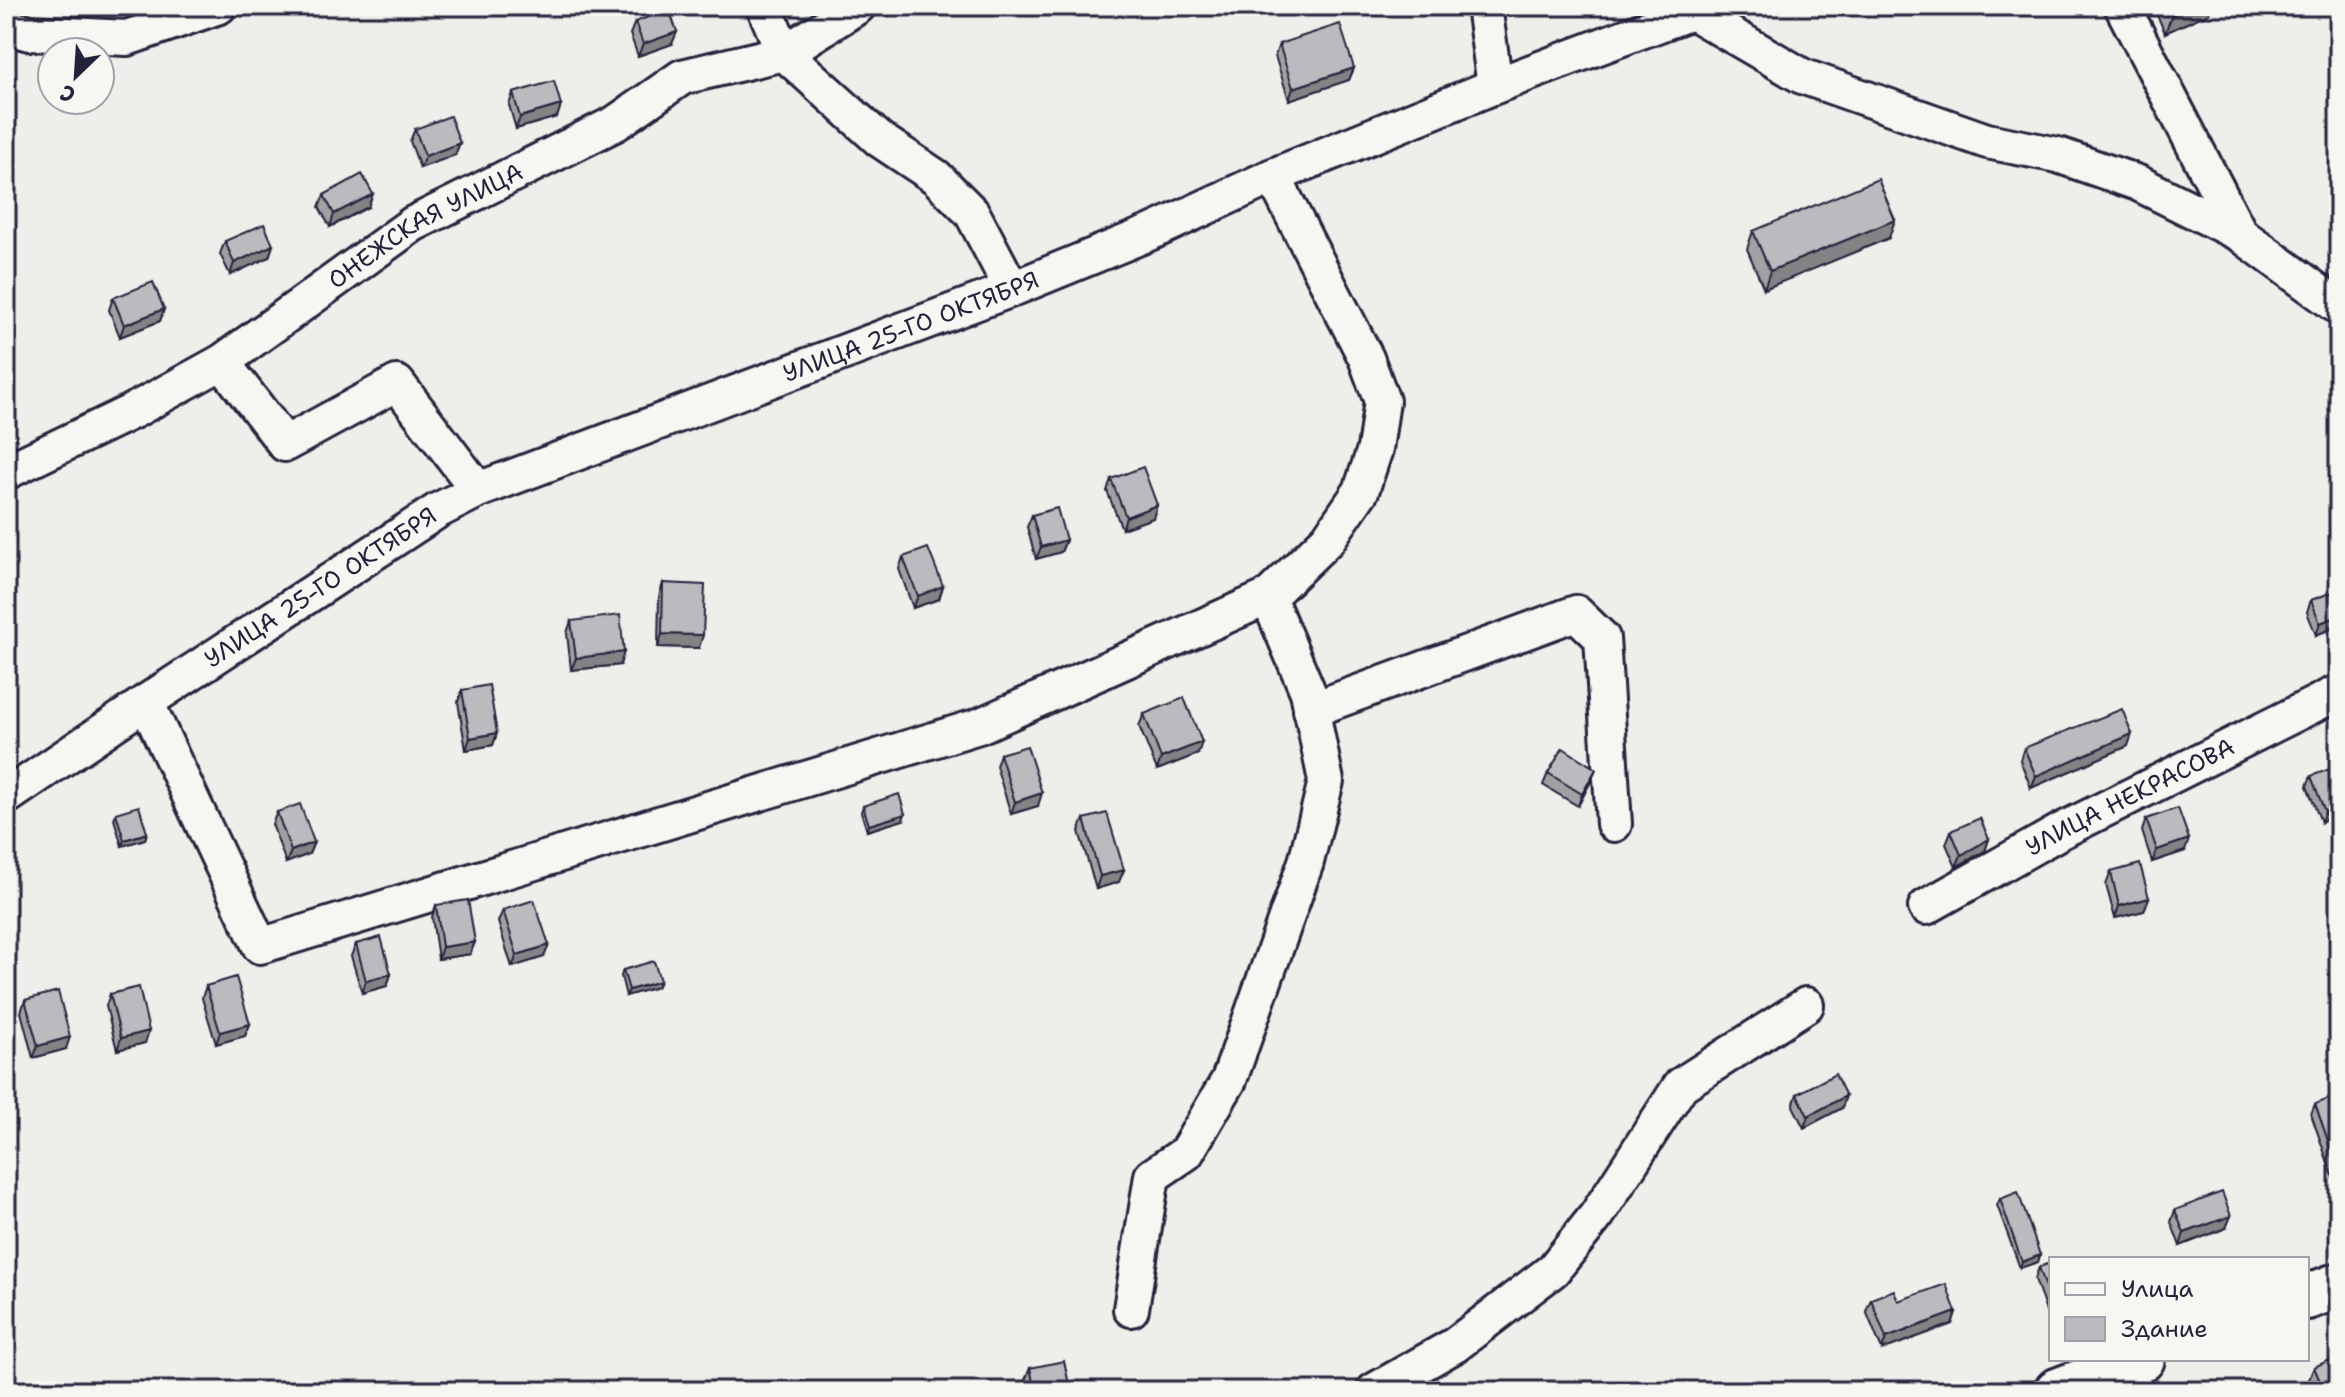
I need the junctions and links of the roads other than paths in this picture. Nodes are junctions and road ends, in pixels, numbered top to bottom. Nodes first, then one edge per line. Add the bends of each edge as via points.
1 (219, 6) edge
2 (764, 6) edge
3 (858, 6) edge
4 (1484, 6) edge
5 (2122, 6) edge
6 (1694, 8) edge
7 (6, 27) edge
8 (784, 53) junction
9 (1495, 86) junction
10 (1273, 176) junction
11 (2240, 234) junction
12 (1012, 289) junction
13 (2339, 307) edge
14 (222, 362) junction
15 (6, 472) edge
16 (478, 490) junction
17 (1268, 597) junction
18 (2339, 692) edge
19 (146, 702) junction
20 (1311, 710) junction
21 (6, 797) edge
22 (1614, 824) dead end
23 (1926, 907) dead end
24 (1806, 1005) dead end
25 (2339, 1285) edge
26 (2309, 1296) edge
27 (1131, 1309) dead end
28 (2137, 1361) edge
29 (1374, 1391) edge
30 (2057, 1391) edge

1 - 7 street via 127,38
2 - 8 street
3 - 8 street, ОНЕЖСКАЯ УЛИЦА
4 - 9 street
5 - 11 street
6 - 9 street, УЛИЦА 25-ГО ОКТЯБРЯ
6 - 11 street via 1802,76 1987,141 2058,155 2138,183
8 - 12 street via 879,139 936,177 972,213
8 - 14 street, ОНЕЖСКАЯ УЛИЦА via 682,77 616,123 413,224
9 - 10 street, УЛИЦА 25-ГО ОКТЯБРЯ
10 - 12 street, УЛИЦА 25-ГО ОКТЯБРЯ
10 - 17 street via 1366,358 1382,401 1375,449 1361,491 1328,539
11 - 13 street
12 - 16 street, УЛИЦА 25-ГО ОКТЯБРЯ
14 - 15 street, ОНЕЖСКАЯ УЛИЦА
14 - 16 street via 285,444 397,383
16 - 19 street, УЛИЦА 25-ГО ОКТЯБРЯ via 437,511
17 - 19 street via 979,726 260,946
17 - 20 street
18 - 23 street, УЛИЦА НЕКРАСОВА via 2061,831
19 - 21 street, УЛИЦА 25-ГО ОКТЯБРЯ
20 - 22 street via 1576,613 1602,638
20 - 27 street via 1326,781 1306,862 1229,1080 1186,1153 1152,1176
24 - 29 street via 1681,1085 1597,1215 1553,1270 1455,1345
25 - 26 main road
28 - 30 main road

